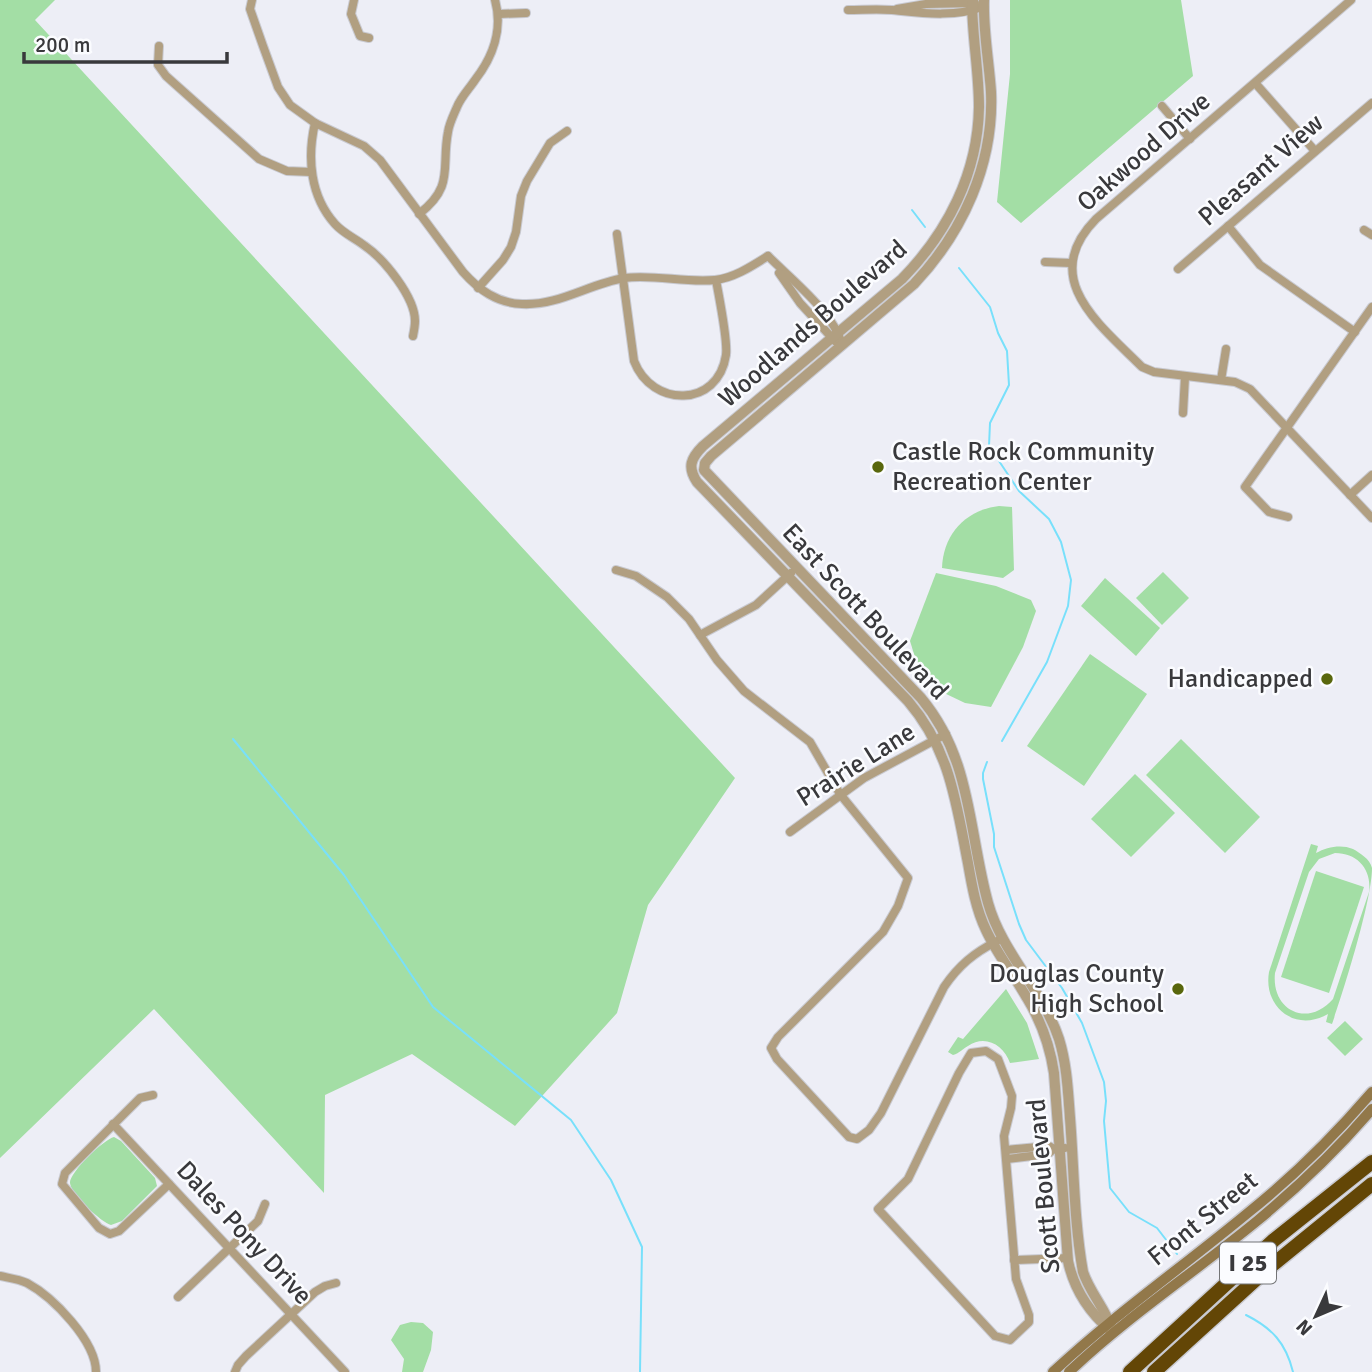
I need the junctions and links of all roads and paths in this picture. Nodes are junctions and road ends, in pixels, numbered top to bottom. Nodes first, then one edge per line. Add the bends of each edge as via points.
1 (252, 0) edge
2 (354, 0) edge
3 (495, 0) edge
4 (863, 0) edge
5 (1351, 0) edge
6 (984, 3) edge
7 (972, 4) edge
8 (848, 10) dead end
9 (865, 10) junction
10 (526, 13) dead end
11 (499, 14) junction
12 (369, 38) dead end
13 (159, 46) dead end
14 (1256, 84) junction
15 (1162, 106) dead end
16 (1369, 106) edge
17 (1372, 117) edge
18 (315, 123) junction
19 (567, 131) dead end
20 (1190, 139) junction
21 (1315, 151) junction
22 (311, 172) junction
23 (419, 215) junction
24 (1228, 226) junction
25 (617, 234) dead end
26 (1045, 262) dead end
27 (1071, 263) junction
28 (1178, 269) dead end
29 (623, 278) junction
30 (716, 280) junction
31 (478, 288) junction
32 (1372, 307) edge
33 (1355, 332) junction
34 (412, 336) dead end
35 (835, 336) junction
36 (842, 345) junction
37 (1226, 349) dead end
38 (1185, 377) junction
39 (1222, 380) junction
40 (1183, 413) dead end
41 (1287, 428) junction
42 (690, 465) joint
43 (704, 466) joint
44 (1372, 475) edge
45 (1350, 495) junction
46 (1288, 517) dead end
47 (1372, 519) edge
48 (796, 568) junction
49 (616, 570) dead end
50 (787, 577) junction
51 (701, 635) junction
52 (946, 734) junction
53 (936, 740) junction
54 (839, 794) junction
55 (968, 804) joint
56 (790, 832) dead end
57 (1003, 938) junction
58 (992, 943) junction
59 (1372, 1092) edge
60 (153, 1095) dead end
61 (1372, 1109) edge
62 (113, 1124) junction
63 (1072, 1148) junction
64 (1057, 1149) junction
65 (1007, 1154) junction
66 (1372, 1161) edge
67 (169, 1184) junction
68 (1372, 1184) edge
69 (265, 1204) dead end
70 (230, 1248) junction
71 (1068, 1258) junction
72 (1014, 1261) junction
73 (0, 1276) edge
74 (336, 1283) dead end
75 (178, 1297) dead end
76 (291, 1314) junction
77 (1109, 1327) junction
78 (96, 1372) edge
79 (235, 1372) edge
80 (345, 1372) edge
81 (1054, 1372) edge
82 (1069, 1372) edge
83 (1130, 1372) edge
84 (1154, 1372) edge

1 - 18 street via 250,9 278,87 290,105
2 - 12 street via 351,14 360,36
3 - 11 street
4 - 9 street
5 - 14 street, Oakwood Drive
6 - 7 street
6 - 36 street, Woodlands Boulevard via 991,113 984,158 968,207 923,275
7 - 9 street
7 - 35 street, Woodlands Boulevard via 979,109 973,154 960,195 921,259
8 - 9 street
10 - 11 street
11 - 23 street via 487,64 458,104 448,132 447,173
13 - 22 street via 158,65 166,76 260,159 287,172
14 - 20 street, Oakwood Drive
14 - 21 street
15 - 20 street
16 - 17 street
16 - 21 street, Pleasant View
18 - 22 street
18 - 23 street via 365,146 380,159
19 - 31 street via 550,143 527,181 511,247
20 - 27 street, Oakwood Drive via 1082,234
21 - 24 street, Pleasant View
22 - 34 street via 329,217 366,246 400,284 414,314
23 - 31 street
24 - 28 street, Pleasant View
24 - 33 street via 1260,265
25 - 29 street
26 - 27 street
27 - 38 street via 1083,303 1126,351 1142,367
29 - 30 street
29 - 30 street via 639,373 666,394 686,396 714,381 726,353
29 - 31 street via 542,304 499,299
30 - 35 street via 768,256 800,303
32 - 33 street
33 - 41 street
35 - 36 street
35 - 42 street, Woodlands Boulevard via 702,446
36 - 43 street, Woodlands Boulevard
37 - 39 street
38 - 39 street
38 - 40 street
39 - 41 street via 1250,389
41 - 45 street
41 - 46 street via 1245,487 1269,512
42 - 50 street, East Scott Boulevard via 697,482
43 - 48 street, East Scott Boulevard via 708,476
44 - 45 street
45 - 47 street
48 - 50 street
48 - 52 street, East Scott Boulevard via 920,698
49 - 51 street via 636,576 667,597
50 - 51 street via 748,611
50 - 53 street, East Scott Boulevard via 908,701
51 - 54 street via 744,691 810,742
52 - 53 street, Prairie Lane
52 - 55 street, East Scott Boulevard
53 - 54 street, Prairie Lane
53 - 58 street, Scott Boulevard via 952,782 978,909
54 - 56 street, Prairie Lane
54 - 58 street via 908,878 883,932 771,1048 849,1137 857,1139 869,1130 881,1113 957,969
55 - 57 street, Scott Boulevard via 985,891
57 - 58 street
57 - 63 street, Scott Boulevard via 1040,997 1058,1038
58 - 64 street, Scott Boulevard via 1033,1008 1047,1041 1054,1073
59 - 77 main road, Front Street via 1274,1191
60 - 62 street via 140,1098
61 - 77 main road, Front Street via 1284,1198
62 - 67 street, Dales Pony Drive
62 - 67 street via 61,1180 100,1228 110,1234 119,1231
63 - 64 street
63 - 77 street, Scott Boulevard via 1083,1272
64 - 65 street via 1048,1154
64 - 71 street, Scott Boulevard
65 - 72 street
65 - 72 street via 1004,1136 1012,1096 1006,1076 998,1059 986,1051 971,1053 908,1179 878,1209 995,1336 1004,1340 1030,1322
66 - 83 highway, I 25 via 1274,1240
67 - 70 street, Dales Pony Drive
68 - 84 highway, I 25 via 1265,1271
69 - 70 street via 258,1221
70 - 75 street
70 - 76 street, Dales Pony Drive
71 - 72 street
71 - 77 street, Scott Boulevard via 1081,1297
73 - 78 street via 23,1282 47,1297 89,1343
74 - 76 street via 320,1288
76 - 79 street
76 - 80 street, Dales Pony Drive
77 - 81 main road, Front Street
77 - 82 main road, Front Street

